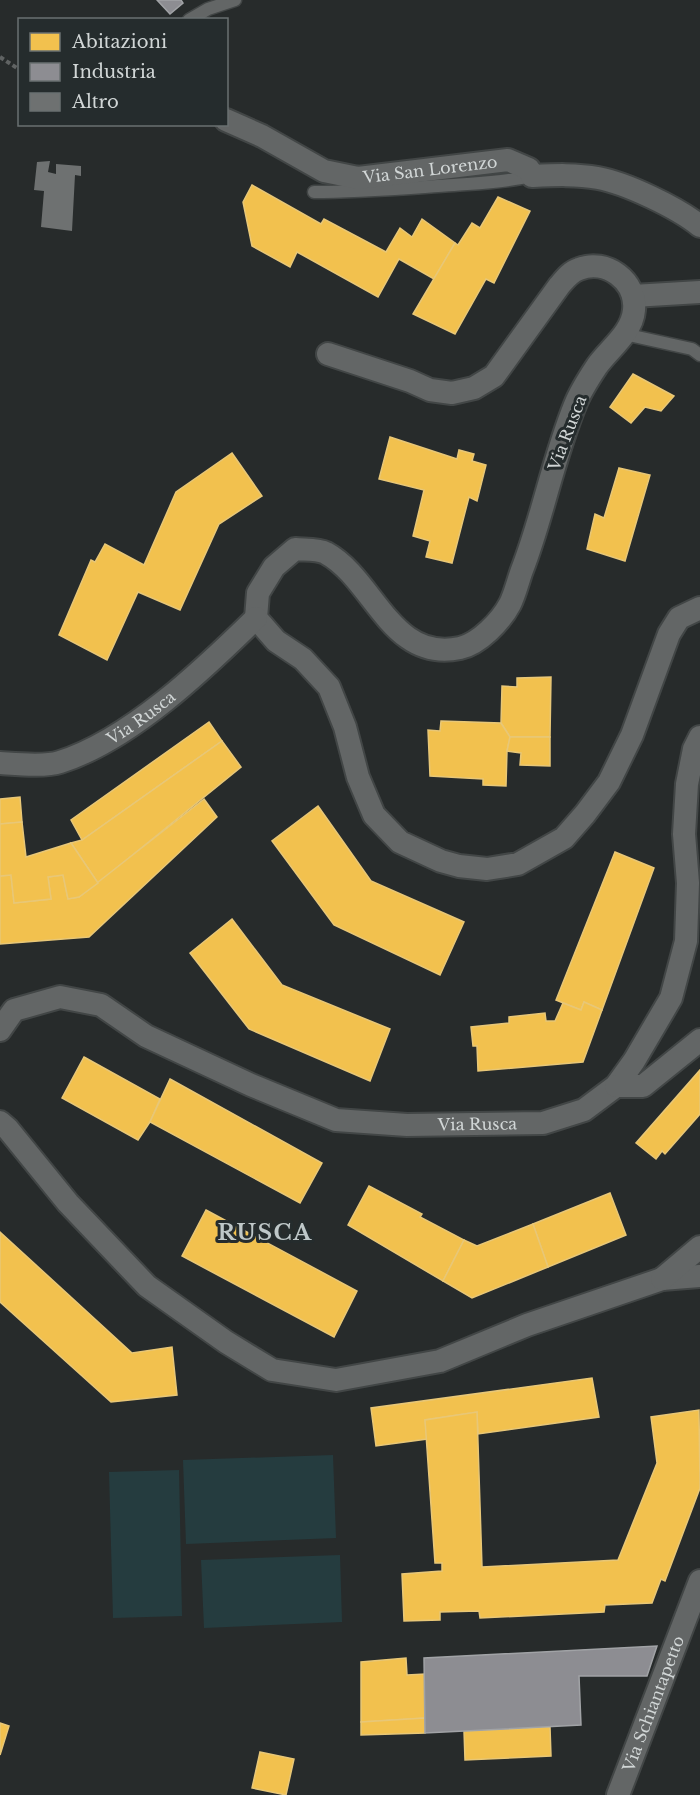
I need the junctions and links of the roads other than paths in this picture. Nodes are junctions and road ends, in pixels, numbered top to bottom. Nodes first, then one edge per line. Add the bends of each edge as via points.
1 (235, 0) edge
2 (192, 18) edge
3 (228, 121) edge
4 (532, 176) junction
5 (314, 192) dead end
6 (700, 226) edge
7 (700, 292) edge
8 (633, 296) junction
9 (624, 334) junction
10 (328, 354) dead end
11 (700, 355) edge
12 (700, 608) edge
13 (256, 618) junction
14 (700, 737) edge
15 (0, 764) edge
16 (0, 1030) edge
17 (700, 1040) edge
18 (616, 1086) junction
19 (0, 1122) edge
20 (700, 1247) edge
21 (700, 1276) edge
22 (662, 1279) junction
23 (700, 1581) edge
24 (618, 1795) edge

1 - 2 lane
3 - 4 street, Via San Lorenzo via 324,171 358,178 508,160 530,169
4 - 5 lane via 358,192
4 - 6 street via 570,174 601,178 644,194
7 - 8 street
8 - 9 street, Via Rusca via 631,323
8 - 10 street via 628,284 606,268 592,266 567,275 494,376 474,388 452,393 430,390
9 - 11 lane
9 - 13 street, Via Rusca via 597,366 575,404 530,550 509,605 488,633 460,648 429,648 401,633 352,574 325,552 295,549 273,567 258,593
12 - 13 street via 679,618 669,634 632,735 609,782 585,814 564,838 518,864 488,869 441,861 400,842 374,815 329,687
13 - 15 street, Via Rusca via 168,698 88,751 57,763
14 - 18 street, Via Rusca via 687,784 686,941 671,998
16 - 18 street, Via Rusca via 15,1010 60,997 101,1005 146,1036 336,1120 407,1125 543,1123 584,1110
17 - 18 street via 643,1086
19 - 22 street via 68,1203 147,1286 272,1370 336,1380 440,1361 527,1325
20 - 22 street
21 - 22 street
23 - 24 street, Via Schiantapetto

